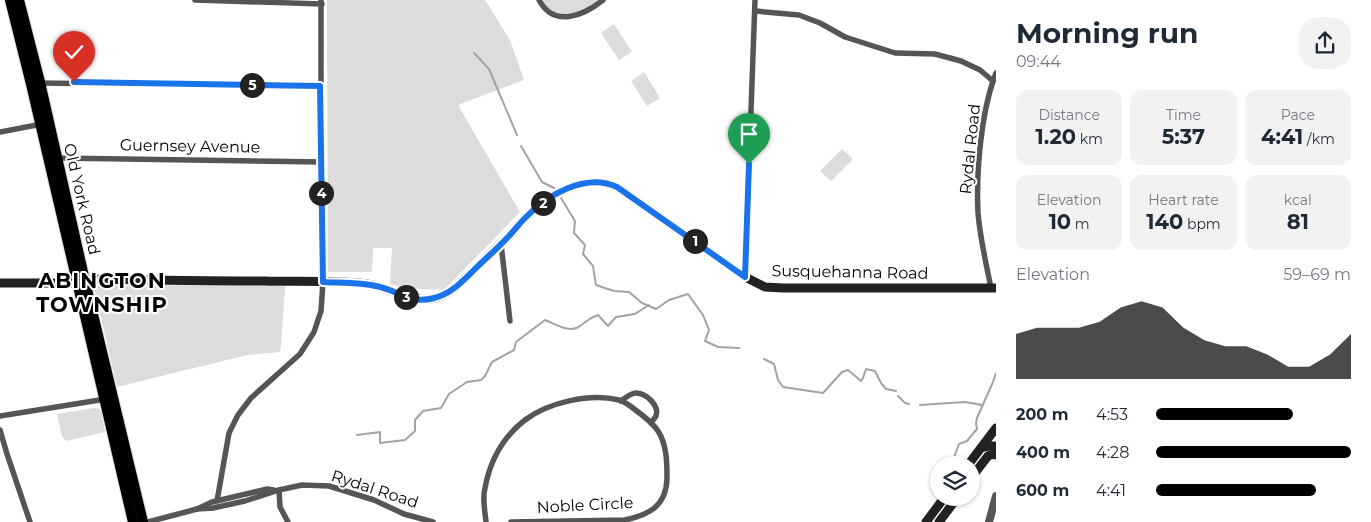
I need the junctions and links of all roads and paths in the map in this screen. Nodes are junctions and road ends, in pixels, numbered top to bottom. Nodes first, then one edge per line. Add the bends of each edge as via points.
1 (10, 0) edge
2 (19, 0) edge
3 (195, 0) edge
4 (538, 0) edge
5 (603, 0) edge
6 (755, 0) edge
7 (322, 2) edge
8 (755, 11) junction
9 (996, 73) edge
10 (993, 81) junction
11 (36, 83) junction
12 (320, 86) junction
13 (45, 123) junction
14 (0, 132) edge
15 (58, 158) junction
16 (322, 162) junction
17 (501, 244) junction
18 (745, 277) junction
19 (81, 282) junction
20 (323, 282) junction
21 (0, 283) edge
22 (993, 288) edge
23 (510, 321) dead end
24 (109, 399) junction
25 (622, 401) junction
26 (0, 416) edge
27 (651, 423) junction
28 (996, 428) edge
29 (0, 430) edge
30 (996, 446) edge
31 (981, 448) junction
32 (6, 454) junction
33 (996, 455) edge
34 (975, 456) edge
35 (0, 457) edge
36 (980, 466) edge
37 (279, 490) junction
38 (996, 496) edge
39 (236, 500) junction
40 (217, 501) junction
41 (938, 506) edge
42 (949, 508) edge
43 (197, 509) junction
44 (30, 522) edge
45 (133, 522) edge
46 (143, 522) edge
47 (148, 522) edge
48 (288, 522) edge
49 (433, 522) edge
50 (486, 522) edge
51 (511, 522) edge
52 (926, 522) edge
53 (939, 522) edge
54 (989, 522) edge

1 - 11 highway, Old York Road
2 - 11 highway, Old York Road
3 - 7 street
4 - 5 street via 550,13 573,17
6 - 8 street
7 - 12 street
8 - 10 street via 799,15 845,37 895,52 934,54 961,61
8 - 18 street
9 - 10 street, Rydal Road
10 - 22 street, Rydal Road via 986,108 977,187 978,215
11 - 12 street
11 - 13 highway, Old York Road
12 - 16 street
13 - 14 street
13 - 15 highway, Old York Road
13 - 19 highway, Old York Road
15 - 16 street, Guernsey Avenue
15 - 19 highway, Old York Road
16 - 20 street
17 - 18 main road, Susquehanna Road via 545,201 567,188 601,181 624,192
17 - 20 main road, Susquehanna Road via 453,289 434,298 416,300 379,286
17 - 23 street
18 - 22 main road, Susquehanna Road via 773,288
19 - 20 main road, Susquehanna Road via 93,279
19 - 21 main road, Susquehanna Road
19 - 24 highway, Old York Road
20 - 40 street via 321,312 314,332 300,354 251,398 233,422
24 - 26 street
24 - 45 highway, Old York Road
24 - 46 highway, Old York Road
25 - 27 street, Noble Circle
25 - 27 street via 636,393 646,396 657,410
25 - 50 street via 572,400 525,420 503,442 494,458 484,489
27 - 51 street, Noble Circle via 658,430 667,464 666,489 651,512 625,520
28 - 31 main road
29 - 32 street
30 - 31 main road
31 - 34 main road
32 - 35 street
32 - 44 street
33 - 36 main road via 988,456
37 - 39 street, Rydal Road via 267,489
37 - 48 street via 280,507
37 - 49 street, Rydal Road via 302,485 329,486
38 - 54 street
39 - 40 street, Rydal Road
39 - 43 street, Rydal Road via 213,508
40 - 43 street, Rydal Road
41 - 52 main road
42 - 53 main road
43 - 47 street, Rydal Road

